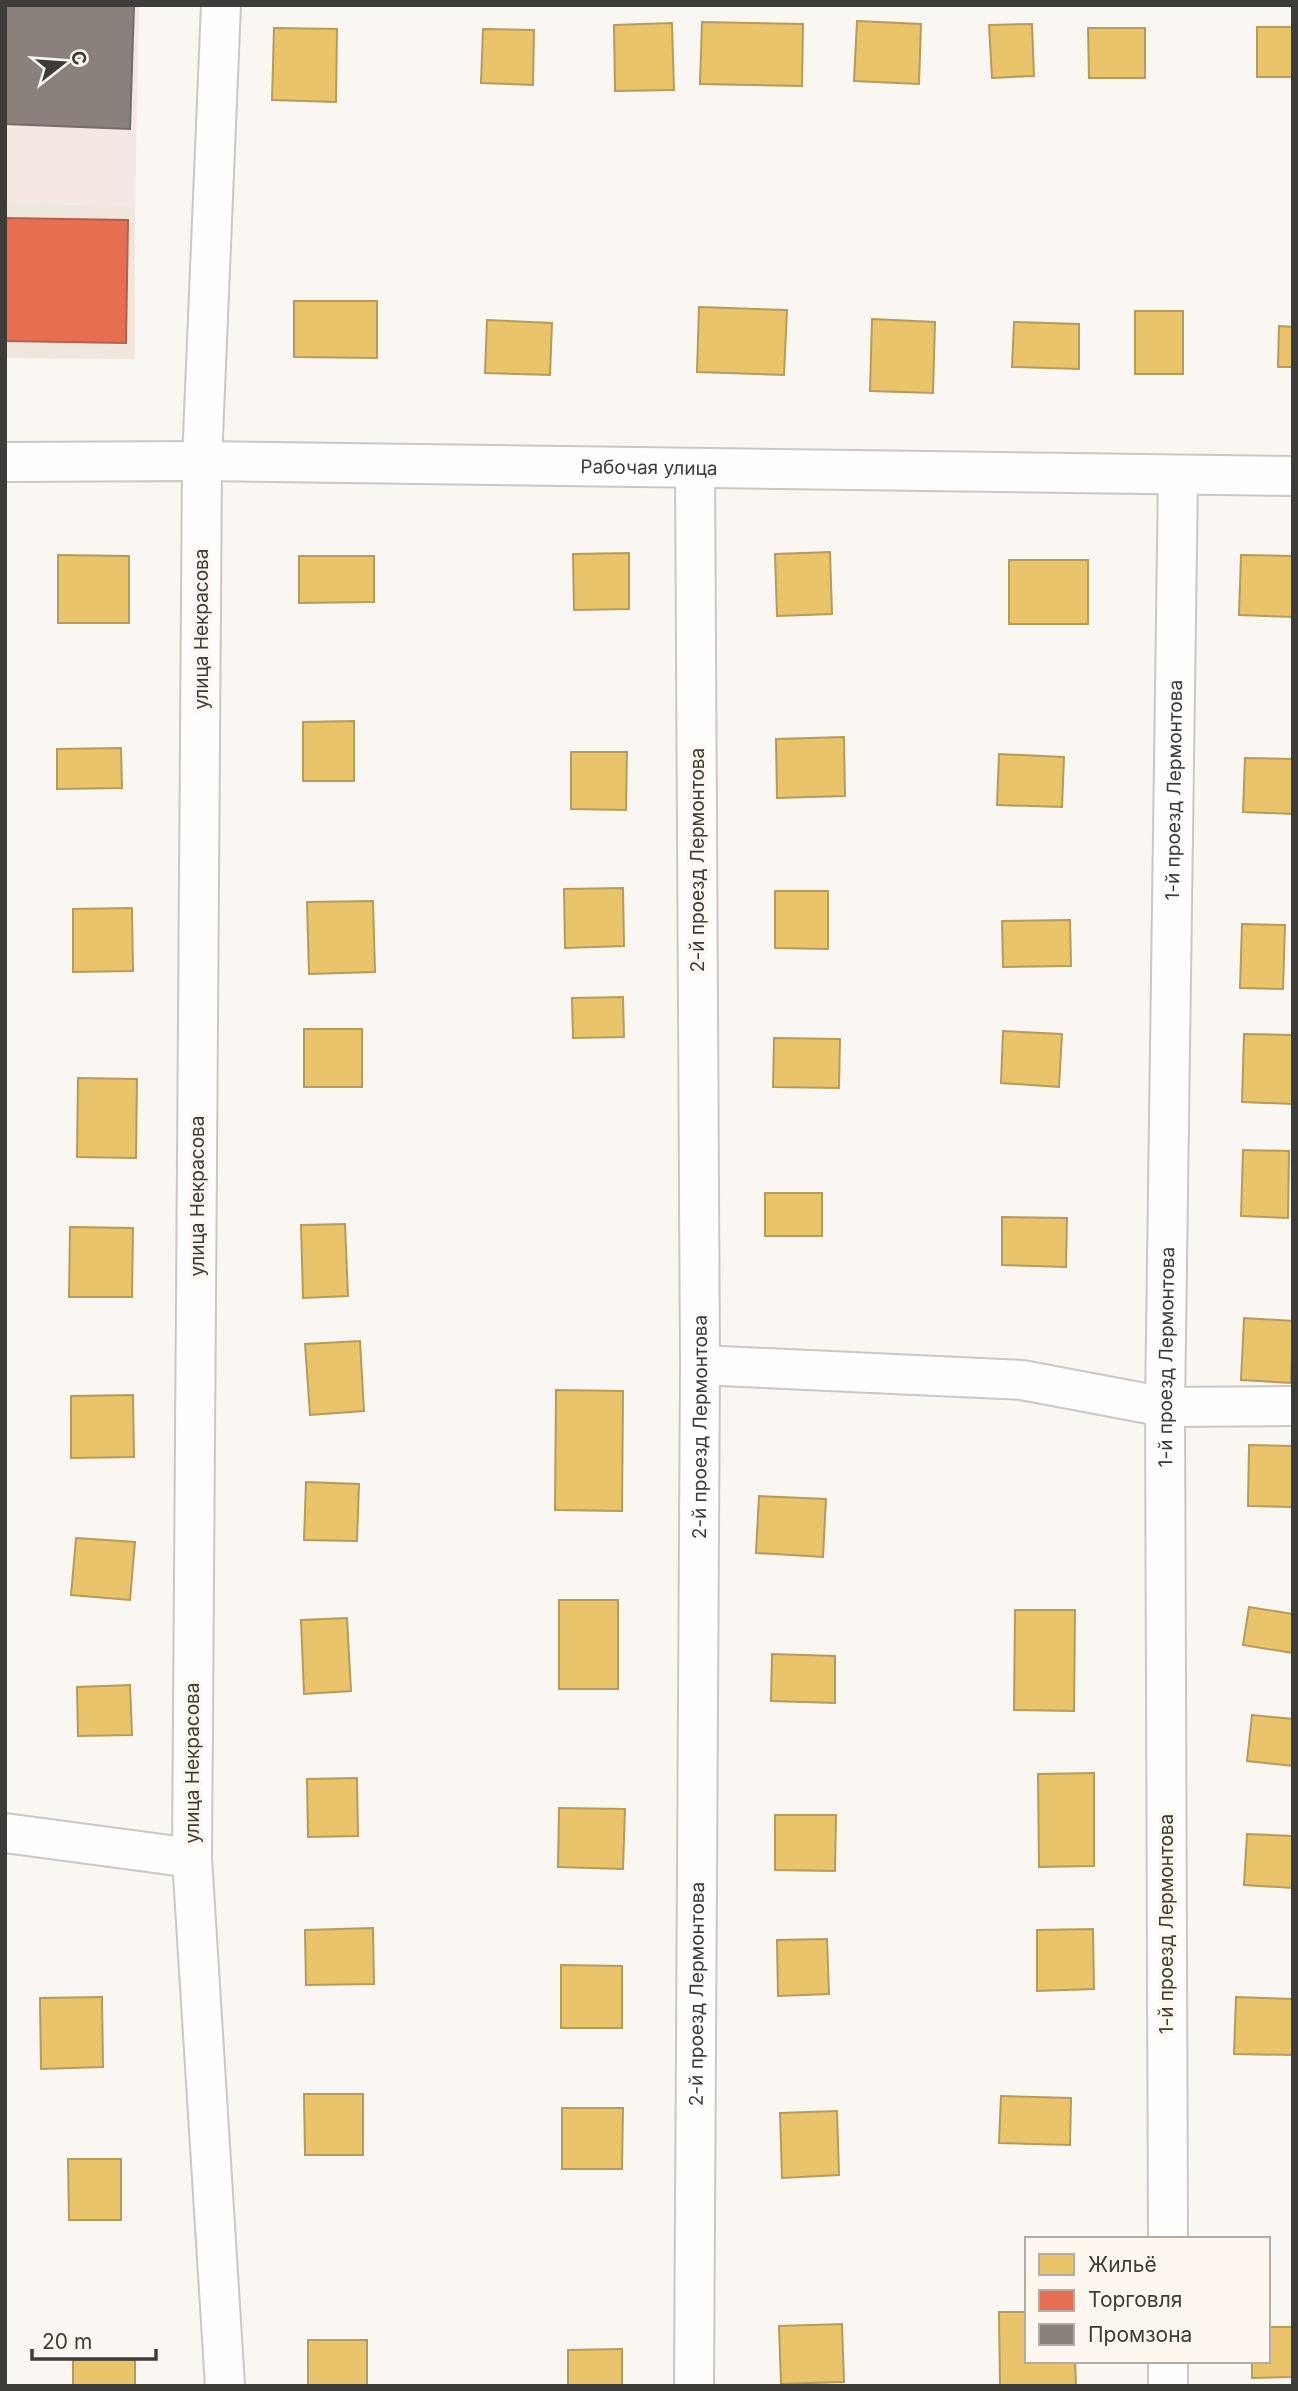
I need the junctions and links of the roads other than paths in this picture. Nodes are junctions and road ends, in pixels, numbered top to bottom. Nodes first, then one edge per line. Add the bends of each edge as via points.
1 (221, 5) edge
2 (202, 461) junction
3 (5, 462) edge
4 (695, 469) junction
5 (1178, 475) junction
6 (1293, 476) edge
7 (699, 1365) junction
8 (1293, 1406) edge
9 (1165, 1407) junction
10 (5, 1833) edge
11 (192, 1858) junction
12 (1168, 2237) edge
13 (1168, 2363) edge
14 (225, 2386) edge
15 (694, 2386) edge
16 (1168, 2386) edge

1 - 2 street, улица Некрасова
2 - 3 street, Рабочая улица
2 - 4 street, Рабочая улица
2 - 11 street, улица Некрасова
4 - 5 street, Рабочая улица
4 - 7 street, 2-й проезд Лермонтова
5 - 6 street, Рабочая улица
5 - 9 street, 1-й проезд Лермонтова
7 - 9 street via 1022,1380
7 - 15 street, 2-й проезд Лермонтова
8 - 9 street
9 - 12 street, 1-й проезд Лермонтова
10 - 11 street
11 - 14 street, улица Некрасова
13 - 16 street

